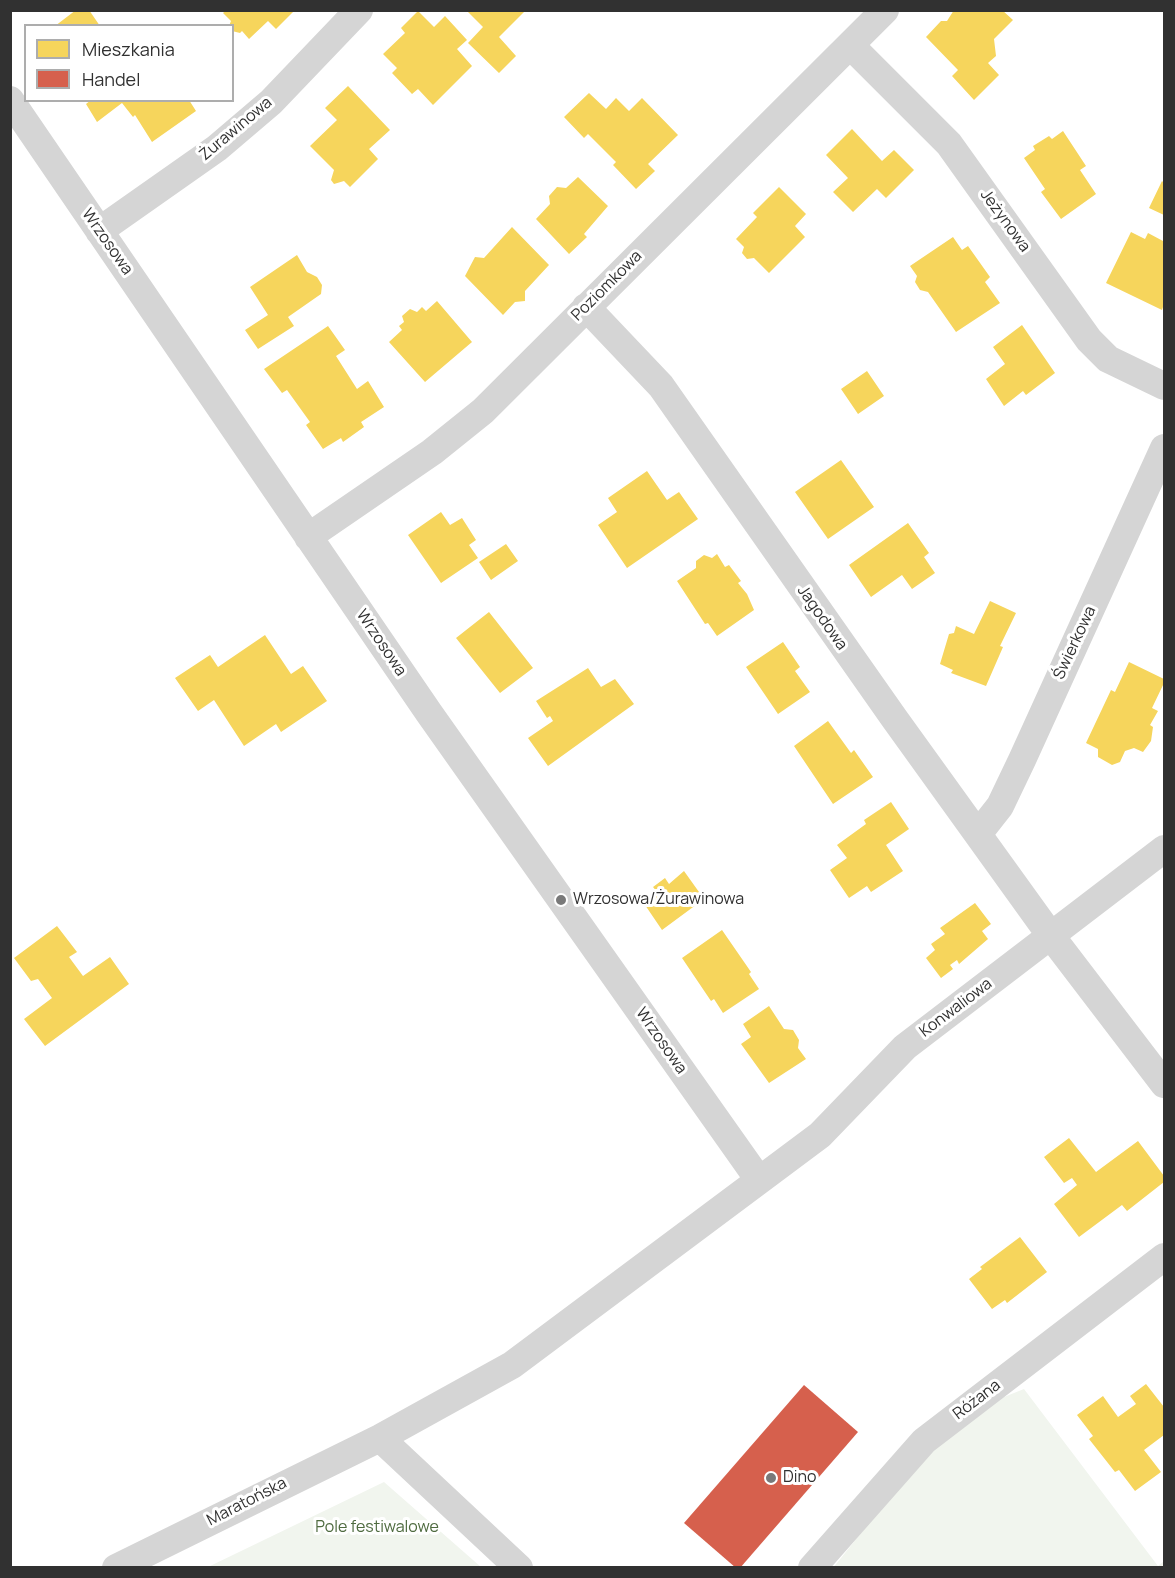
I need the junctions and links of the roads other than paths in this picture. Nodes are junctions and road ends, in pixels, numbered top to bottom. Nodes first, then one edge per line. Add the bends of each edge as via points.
1 (359, 10) edge
2 (885, 10) edge
3 (850, 45) junction
4 (10, 100) edge
5 (99, 231) junction
6 (586, 307) junction
7 (1164, 386) edge
8 (1164, 448) edge
9 (308, 537) junction
10 (978, 834) junction
11 (1164, 849) edge
12 (1051, 936) junction
13 (1164, 1084) edge
14 (759, 1180) junction
15 (1164, 1257) edge
16 (380, 1438) junction
17 (116, 1568) edge
18 (519, 1568) edge
19 (812, 1568) edge

1 - 5 street, Żurawinowa via 271,102 217,148
2 - 3 street, Poziomkowa
3 - 6 street, Poziomkowa
3 - 7 street, Jeżynowa via 949,144 1089,339 1108,359
4 - 5 street, Wrzosowa
5 - 9 street, Wrzosowa
6 - 9 street, Poziomkowa via 483,411 432,452
6 - 10 street, Jagodowa via 661,386 808,599
8 - 10 street, Świerkowa via 1022,760 999,806
9 - 14 street, Wrzosowa
10 - 12 street, Jagodowa
11 - 12 street, Konwaliowa
12 - 13 street
12 - 14 street, Konwaliowa via 905,1047 820,1136
14 - 16 street, Konwaliowa via 512,1365
15 - 19 street, Różana via 924,1441
16 - 17 street, Maratońska
16 - 18 street

